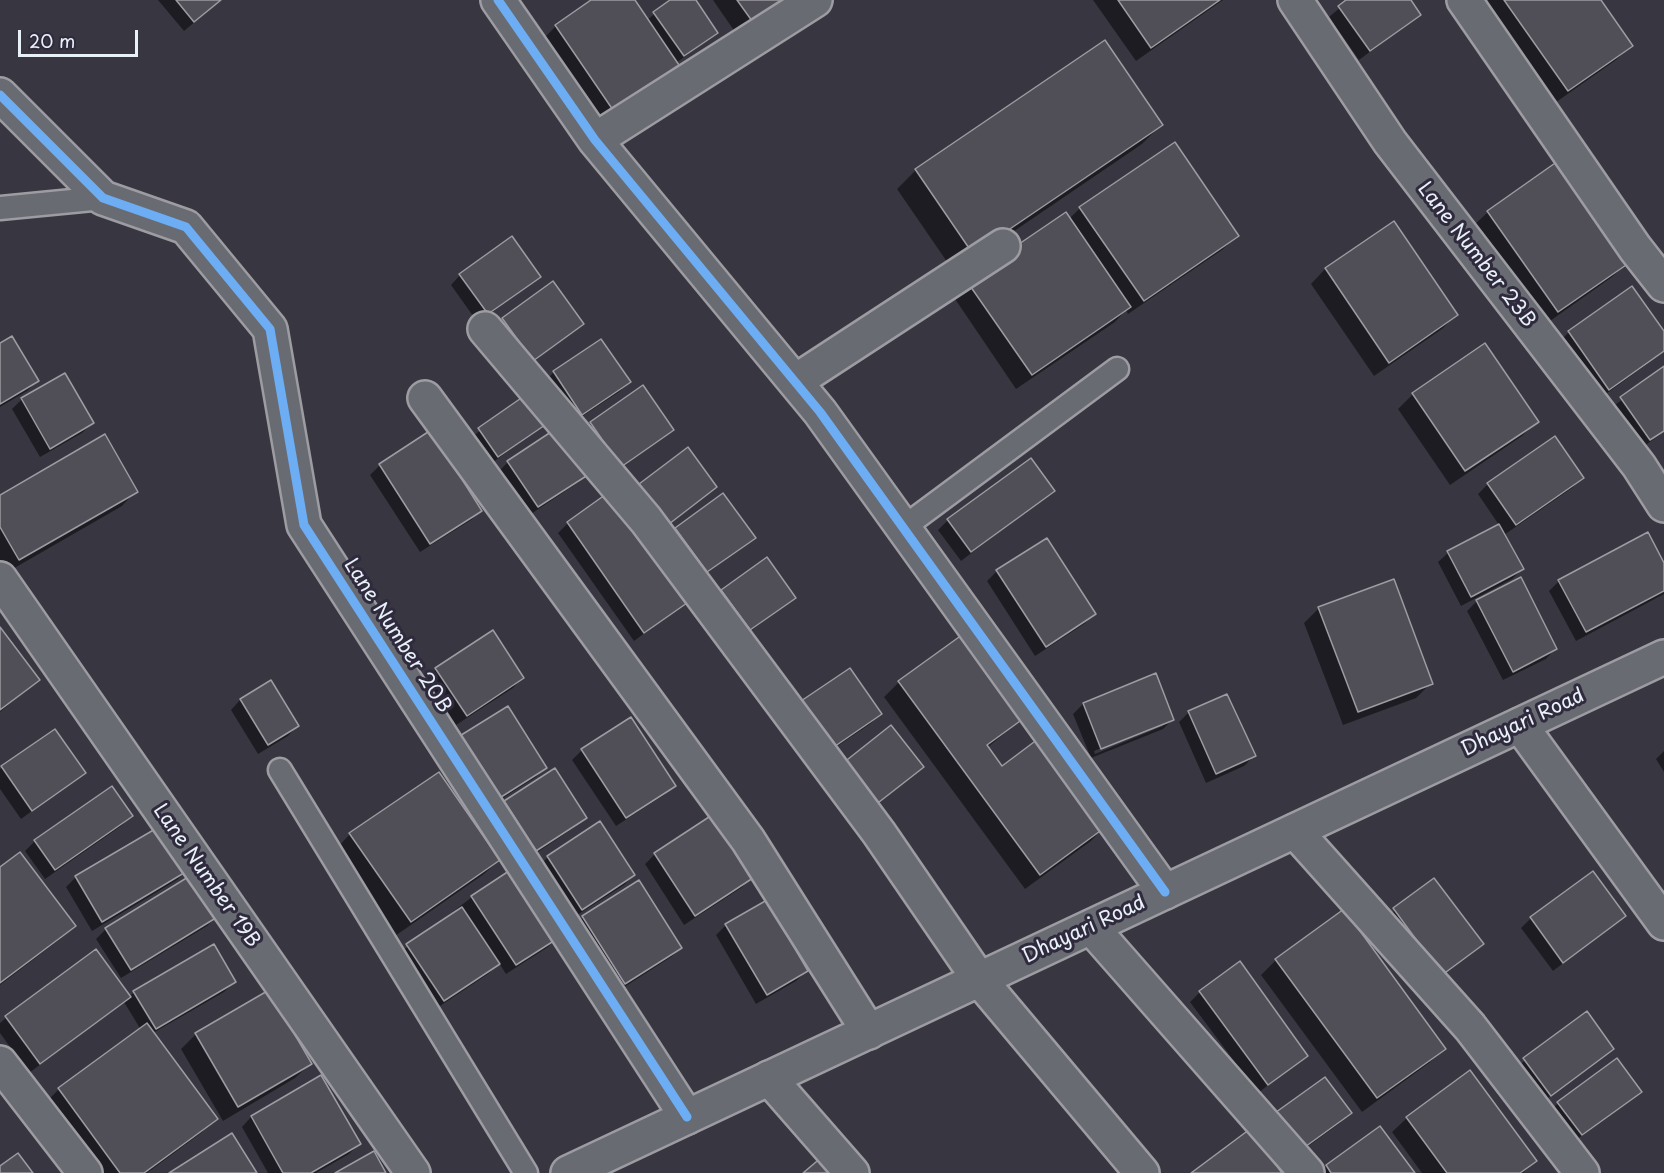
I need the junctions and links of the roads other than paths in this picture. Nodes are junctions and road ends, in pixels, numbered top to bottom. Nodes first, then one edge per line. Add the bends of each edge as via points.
1 (498, 0) edge
2 (814, 0) edge
3 (1295, 0) edge
4 (1464, 0) edge
5 (0, 95) edge
6 (595, 140) junction
7 (103, 198) junction
8 (0, 208) edge
9 (1003, 246) dead end
10 (1664, 285) edge
11 (485, 329) dead end
12 (1117, 369) dead end
13 (796, 381) junction
14 (425, 398) dead end
15 (1664, 505) edge
16 (904, 527) junction
17 (0, 579) edge
18 (1664, 657) edge
19 (1520, 725) junction
20 (280, 770) dead end
21 (1295, 831) junction
22 (1166, 892) junction
23 (1664, 923) edge
24 (1091, 927) junction
25 (979, 979) junction
26 (869, 1032) junction
27 (0, 1063) edge
28 (769, 1078) junction
29 (687, 1117) junction
30 (573, 1172) edge
31 (85, 1173) edge
32 (413, 1173) edge
33 (525, 1173) edge
34 (852, 1173) edge
35 (1142, 1173) edge
36 (1307, 1173) edge
37 (1582, 1173) edge

1 - 6 street
2 - 6 street
3 - 15 street, Lane Number 23B via 1389,142 1639,466
4 - 10 street
5 - 7 street
6 - 13 street
7 - 8 lane
7 - 29 street, Lane Number 20B via 186,227 270,330 304,525
9 - 13 street
11 - 25 street via 646,520 879,833
12 - 16 lane
13 - 16 street
14 - 26 street via 748,840
16 - 22 street
17 - 32 street, Lane Number 19B
18 - 19 street, Dhayari Road
19 - 21 street, Dhayari Road
19 - 23 street
20 - 33 lane
21 - 22 street, Dhayari Road
21 - 37 street via 1470,1026
22 - 24 street, Dhayari Road
24 - 25 street, Dhayari Road
24 - 36 street
25 - 26 street, Dhayari Road
25 - 35 street
26 - 28 street, Dhayari Road
27 - 31 street
28 - 29 street, Dhayari Road
28 - 34 street
29 - 30 street, Dhayari Road

